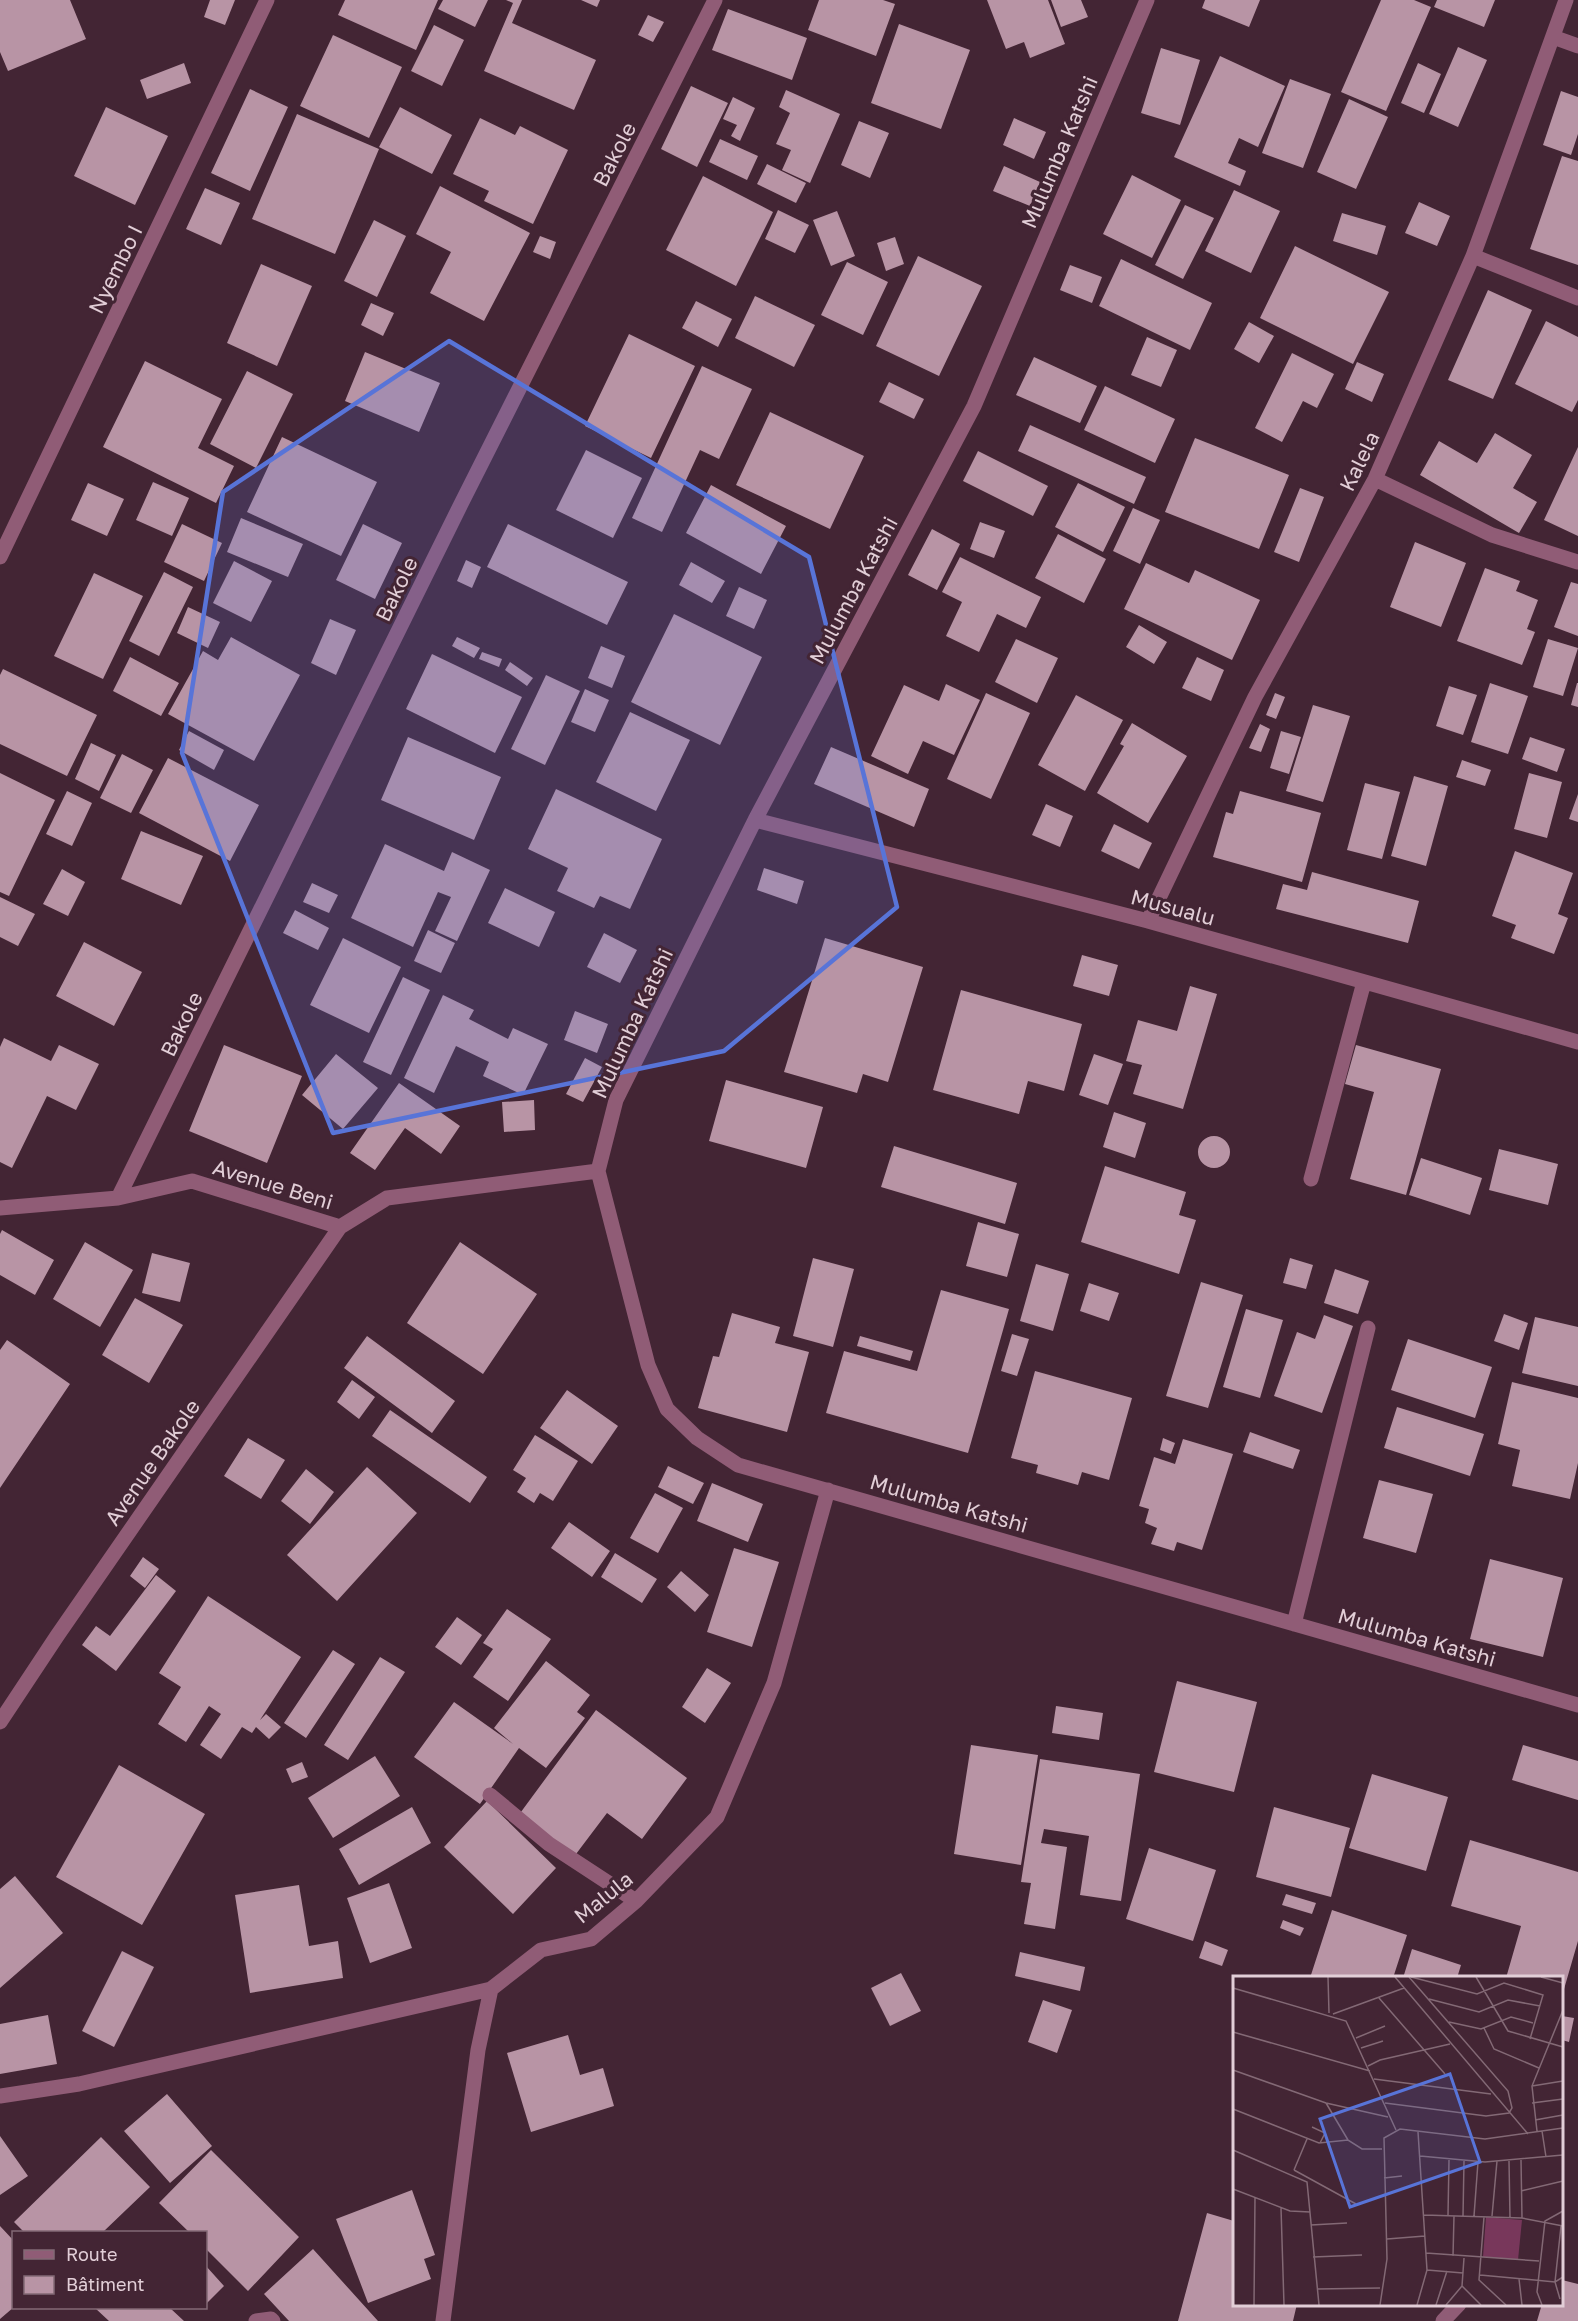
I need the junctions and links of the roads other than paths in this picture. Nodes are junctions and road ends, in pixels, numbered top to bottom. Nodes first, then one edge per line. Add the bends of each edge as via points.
1 (267, 0) edge
2 (715, 0) edge
3 (1147, 0) edge
4 (1566, 0) edge
5 (1553, 37) junction
6 (1578, 46) edge
7 (1473, 256) junction
8 (1578, 298) edge
9 (1375, 479) junction
10 (0, 557) edge
11 (1578, 561) edge
12 (755, 820) junction
13 (1148, 921) junction
14 (1364, 982) junction
15 (1578, 1042) edge
16 (598, 1171) junction
17 (1311, 1179) dead end
18 (118, 1198) junction
19 (0, 1208) edge
20 (340, 1227) junction
21 (1368, 1328) dead end
22 (828, 1490) junction
23 (1294, 1624) junction
24 (1578, 1705) edge
25 (0, 1722) edge
26 (490, 1795) dead end
27 (636, 1901) junction
28 (491, 1989) junction
29 (0, 2096) edge
30 (1457, 2306) edge
31 (256, 2321) edge
32 (273, 2321) edge
33 (443, 2321) edge
34 (1443, 2321) edge

1 - 10 street, Nyembo I
2 - 18 street, Bakole
3 - 12 street, Mulumba Katshi via 974,406
4 - 5 street, Kalela
5 - 6 street
5 - 7 street, Kalela
7 - 8 street
7 - 9 street, Kalela
9 - 11 street via 1492,535
9 - 13 street, Kalela via 1255,697
12 - 13 street, Musualu
12 - 16 street, Mulumba Katshi via 616,1100
13 - 14 street, Musualu
14 - 15 street, Musualu
14 - 17 street
16 - 20 street, Avenue Beni via 387,1198
16 - 22 street, Mulumba Katshi via 648,1365 667,1408 697,1438 738,1465
18 - 19 street, Avenue Beni
18 - 20 street, Avenue Beni via 192,1181
20 - 25 street, Avenue Bakole
21 - 23 street
22 - 23 street, Mulumba Katshi
22 - 27 street, Malula via 774,1683 717,1817
23 - 24 street, Mulumba Katshi
26 - 27 street via 549,1844
27 - 28 street, Malula via 591,1939 541,1950
28 - 29 street via 79,2084
28 - 33 street via 478,2050
30 - 34 street
31 - 32 street

